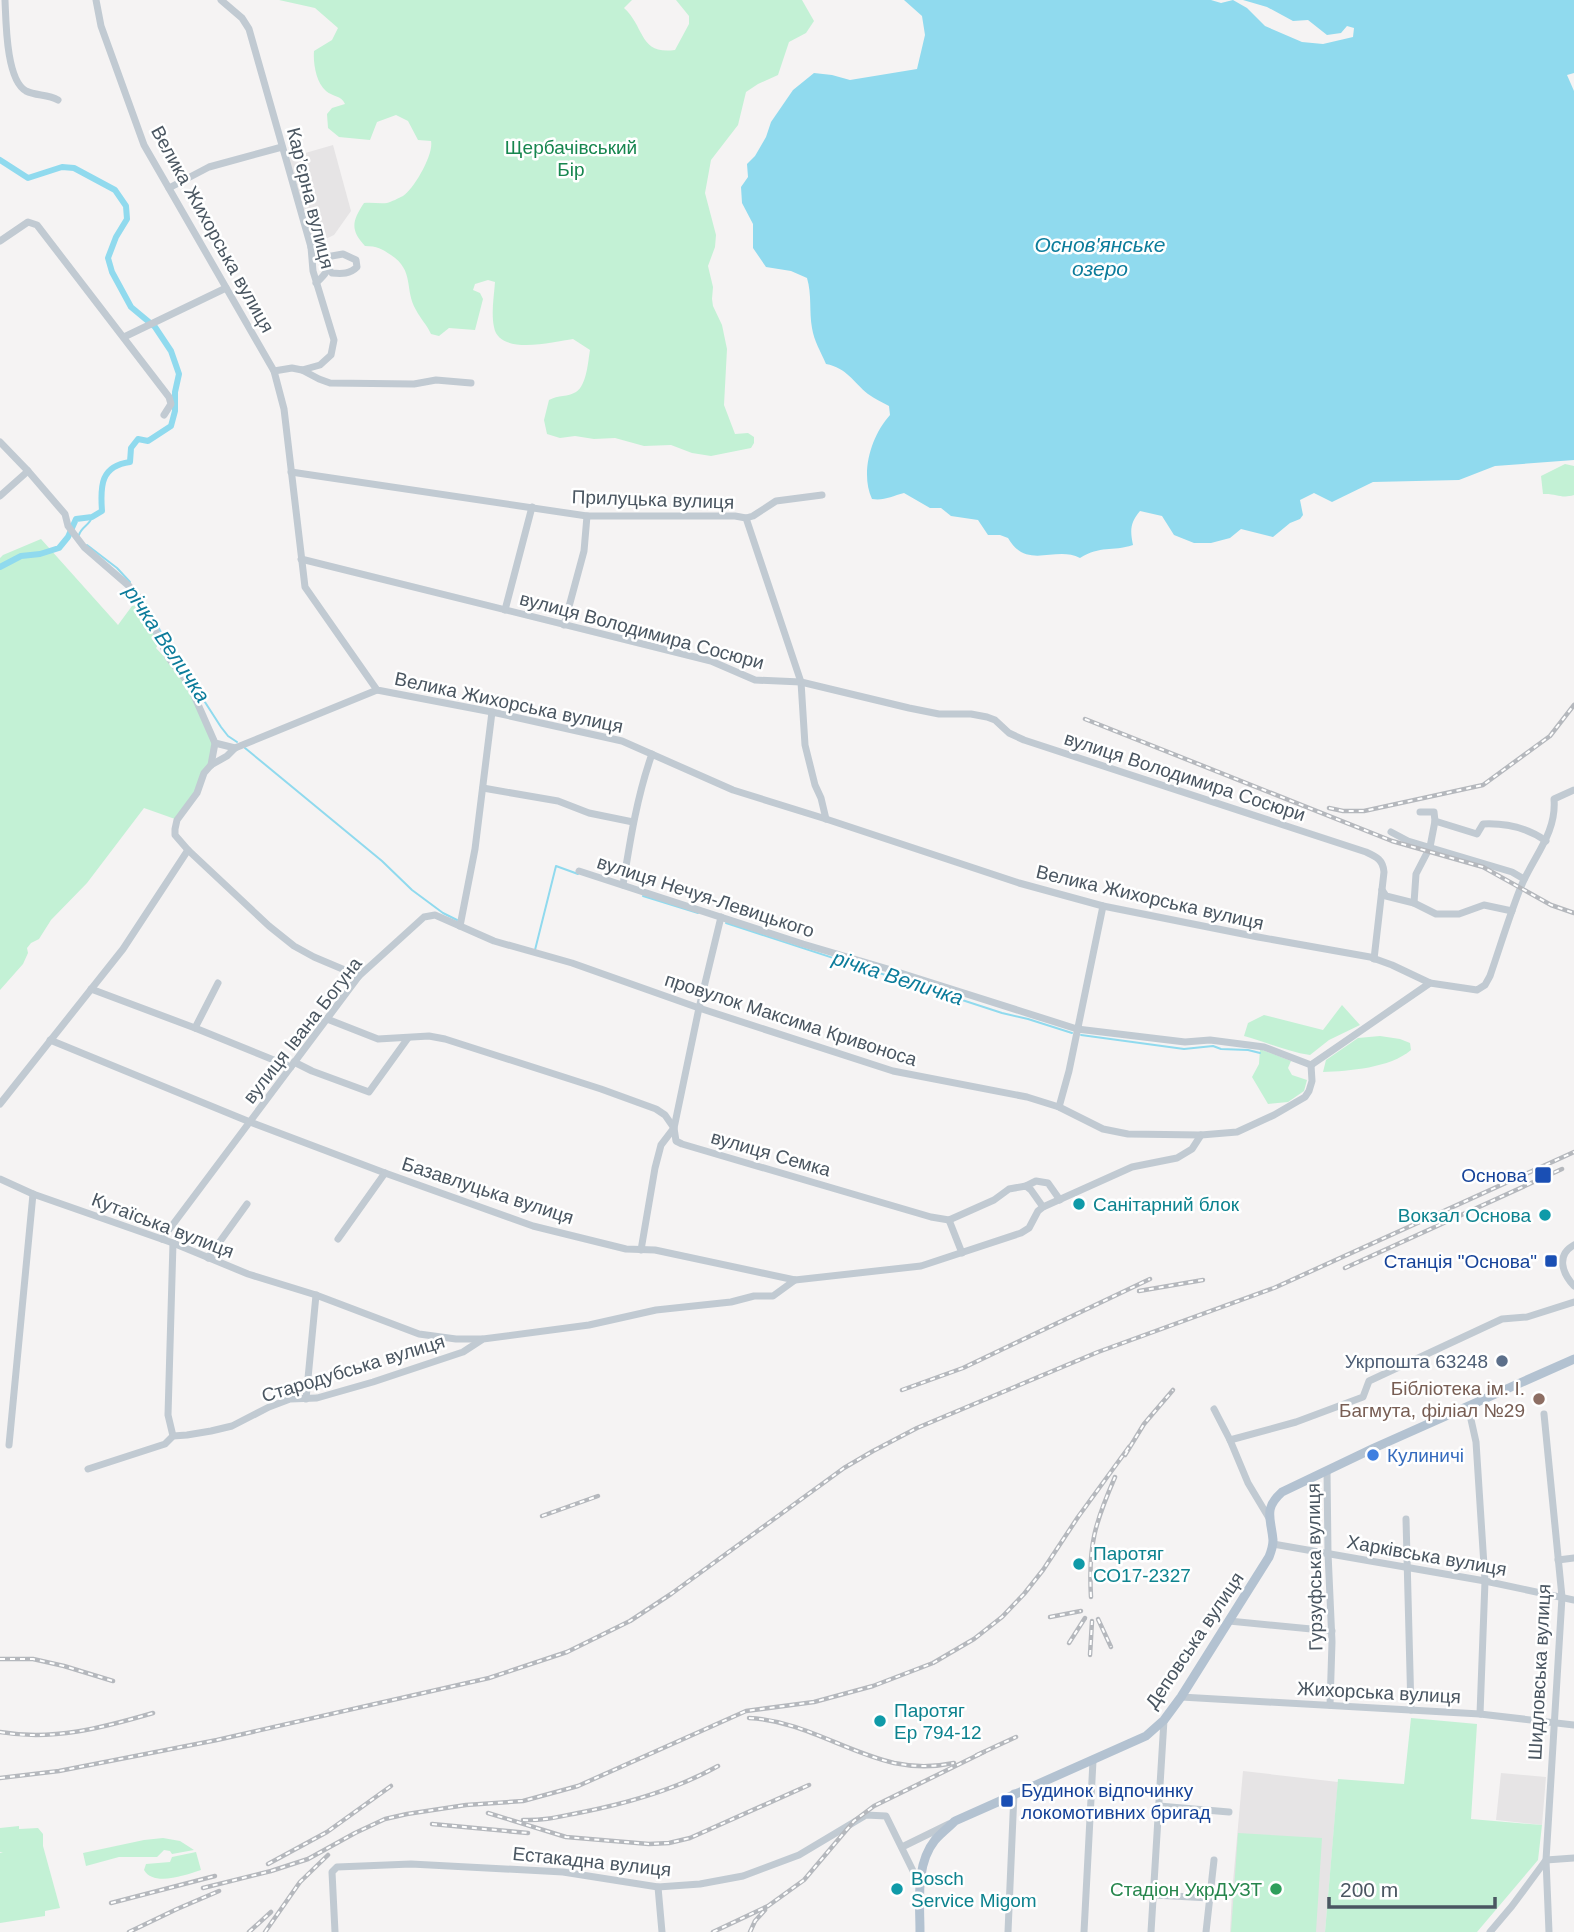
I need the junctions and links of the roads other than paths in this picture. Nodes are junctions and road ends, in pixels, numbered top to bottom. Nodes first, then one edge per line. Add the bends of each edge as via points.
1 (5, 0) edge
2 (96, 0) edge
3 (221, 0) edge
4 (58, 100) dead end
5 (282, 147) junction
6 (169, 188) junction
7 (0, 241) edge
8 (311, 247) junction
9 (326, 257) junction
10 (327, 268) junction
11 (316, 283) junction
12 (226, 288) junction
13 (124, 337) junction
14 (302, 370) junction
15 (274, 371) junction
16 (471, 383) dead end
17 (164, 415) dead end
18 (0, 442) edge
19 (29, 471) junction
20 (291, 472) junction
21 (822, 495) dead end
22 (0, 496) edge
23 (532, 507) junction
24 (587, 516) junction
25 (746, 518) junction
26 (301, 559) junction
27 (505, 610) junction
28 (564, 625) junction
29 (802, 682) junction
30 (377, 690) junction
31 (492, 712) junction
32 (215, 744) junction
33 (234, 748) junction
34 (652, 754) junction
35 (211, 765) junction
36 (483, 788) junction
37 (1574, 790) edge
38 (1420, 812) dead end
39 (826, 819) junction
40 (1435, 821) junction
41 (633, 822) junction
42 (1391, 832) dead end
43 (1546, 841) junction
44 (1430, 847) junction
45 (188, 850) junction
46 (579, 871) dead end
47 (1524, 879) junction
48 (623, 885) junction
49 (1382, 890) junction
50 (1414, 903) junction
51 (1103, 906) junction
52 (1512, 911) junction
53 (721, 917) junction
54 (460, 926) junction
55 (1374, 959) junction
56 (359, 976) junction
57 (218, 983) dead end
58 (1430, 983) junction
59 (91, 989) junction
60 (699, 1008) junction
61 (327, 1019) junction
62 (195, 1028) junction
63 (1077, 1029) junction
64 (408, 1038) junction
65 (50, 1040) junction
66 (293, 1064) junction
67 (1311, 1065) junction
68 (0, 1104) edge
69 (1059, 1107) junction
70 (250, 1122) junction
71 (674, 1128) junction
72 (1200, 1135) junction
73 (385, 1173) junction
74 (0, 1179) edge
75 (1026, 1186) junction
76 (33, 1194) junction
77 (1060, 1200) junction
78 (247, 1204) dead end
79 (1043, 1207) junction
80 (949, 1220) junction
81 (162, 1239) junction
82 (338, 1239) dead end
83 (173, 1243) junction
84 (1574, 1245) edge
85 (642, 1250) junction
86 (962, 1252) junction
87 (208, 1258) junction
88 (795, 1280) junction
89 (1574, 1286) edge
90 (316, 1295) junction
91 (1574, 1302) edge
92 (483, 1339) junction
93 (1574, 1359) edge
94 (306, 1399) junction
95 (1468, 1406) junction
96 (1214, 1409) dead end
97 (1544, 1414) dead end
98 (173, 1436) junction
99 (1230, 1440) junction
100 (9, 1445) dead end
101 (88, 1469) dead end
102 (1327, 1471) junction
103 (1269, 1518) junction
104 (1406, 1519) dead end
105 (1273, 1544) junction
106 (1328, 1553) junction
107 (1574, 1558) edge
108 (1558, 1560) junction
109 (1407, 1567) junction
110 (1485, 1581) junction
111 (1562, 1597) junction
112 (1574, 1600) edge
113 (1229, 1621) junction
114 (1332, 1631) junction
115 (1181, 1697) junction
116 (1330, 1705) junction
117 (1410, 1710) junction
118 (1480, 1714) junction
119 (1164, 1720) junction
120 (1553, 1722) junction
121 (1574, 1725) edge
122 (1093, 1761) junction
123 (1014, 1793) junction
124 (1159, 1806) junction
125 (1229, 1812) dead end
126 (956, 1821) junction
127 (902, 1847) junction
128 (1574, 1858) edge
129 (1214, 1860) dead end
130 (1546, 1860) junction
131 (920, 1884) junction
132 (659, 1886) junction
133 (1154, 1895) junction
134 (1210, 1898) junction
135 (335, 1932) edge
136 (663, 1932) edge
137 (920, 1932) edge
138 (1008, 1932) edge
139 (1084, 1932) edge
140 (1151, 1932) edge
141 (1206, 1932) edge
142 (1490, 1932) edge
143 (1549, 1932) edge

1 - 4 street via 13,74 22,89
2 - 6 street, Велика Жихорська вулиця via 144,145
3 - 5 street, Кар’єрна вулиця via 249,29
5 - 6 street via 209,167
5 - 8 street, Кар’єрна вулиця
6 - 12 street, Велика Жихорська вулиця
7 - 13 street via 28,222 37,225
8 - 9 street
8 - 11 street, Кар’єрна вулиця
9 - 10 street
9 - 10 street via 352,256 357,267 343,274 332,274
10 - 11 street
11 - 14 street, Кар’єрна вулиця via 334,340 331,355 320,365
12 - 13 street
12 - 15 street, Велика Жихорська вулиця
13 - 17 street via 169,397 171,404
14 - 15 street, Кар’єрна вулиця
14 - 16 street via 330,383
15 - 20 street, Велика Жихорська вулиця via 284,409
18 - 19 street
19 - 22 street
19 - 32 street via 65,514 84,547 141,600 169,657 189,684
20 - 23 street, Прилуцька вулиця
20 - 26 street, Велика Жихорська вулиця
21 - 25 street via 776,501
23 - 24 street, Прилуцька вулиця
23 - 27 street
24 - 25 street, Прилуцька вулиця
24 - 28 street via 584,551
25 - 29 street, Прилуцька вулиця
26 - 27 street, вулиця Володимира Сосюри
26 - 30 street, Велика Жихорська вулиця via 304,587
27 - 28 street, вулиця Володимира Сосюри
28 - 29 street, вулиця Володимира Сосюри via 711,661 755,680
29 - 39 street, Прилуцька вулиця via 805,745
29 - 49 street, вулиця Володимира Сосюри via 939,714 987,717 1024,740 1366,852 1383,864
30 - 31 street, Велика Жихорська вулиця
30 - 33 street
31 - 34 street, Велика Жихорська вулиця via 622,741
31 - 36 street
32 - 33 street
32 - 35 street
33 - 35 street
34 - 39 street, Велика Жихорська вулиця via 733,790
34 - 41 street
35 - 45 street via 174,829
36 - 41 street via 558,801
36 - 54 street
37 - 43 street, Велика Жихорська вулиця via 1554,799
38 - 40 street via 1434,812
39 - 51 street, Велика Жихорська вулиця
40 - 43 street via 1477,834 1483,824 1499,823 1533,832
40 - 44 street
41 - 48 street
42 - 44 street
43 - 47 street, Велика Жихорська вулиця
44 - 47 street
44 - 50 street via 1416,874
45 - 56 street via 293,946
45 - 59 street
46 - 48 street, вулиця Нечуя-Левицького
47 - 52 street, Велика Жихорська вулиця
48 - 53 street, вулиця Нечуя-Левицького
49 - 50 street via 1386,896
49 - 55 street
50 - 52 street via 1436,914 1459,914 1484,905
51 - 55 street, Велика Жихорська вулиця
51 - 63 street
52 - 58 street, Велика Жихорська вулиця via 1485,985 1477,990
53 - 60 street
53 - 63 street, вулиця Нечуя-Левицького
54 - 56 street, вулиця Івана Богуна via 430,915
54 - 60 street, провулок Максима Кривоноса
55 - 58 street, Велика Жихорська вулиця
56 - 61 street, вулиця Івана Богуна
57 - 62 street
58 - 67 street
59 - 62 street
59 - 65 street
60 - 69 street, провулок Максима Кривоноса via 893,1071
60 - 71 street
61 - 64 street, вулиця Семка via 378,1040
61 - 66 street, вулиця Івана Богуна
62 - 66 street
63 - 67 street, вулиця Нечуя-Левицького via 1264,1047
63 - 69 street
64 - 66 street via 369,1093
64 - 71 street, вулиця Семка via 445,1039 601,1089 656,1109
65 - 68 street
65 - 70 street, Базавлуцька вулиця
66 - 70 street, вулиця Івана Богуна
67 - 72 street, провулок Максима Кривоноса via 1312,1081 1305,1097 1237,1132
69 - 72 street, провулок Максима Кривоноса via 1103,1129 1128,1134
70 - 73 street, Базавлуцька вулиця
70 - 81 street, вулиця Івана Богуна
71 - 80 street, вулиця Семка via 676,1141 682,1144
71 - 85 street via 661,1145
72 - 77 street via 1192,1149 1177,1158 1132,1167
73 - 82 street
73 - 85 street, Базавлуцька вулиця via 533,1226
74 - 76 street, Кутаїська вулиця
75 - 77 street via 1036,1181 1048,1183
75 - 79 street
75 - 80 street via 1009,1189
76 - 81 street, Кутаїська вулиця
76 - 100 street
77 - 79 street
78 - 87 street
79 - 86 street, Базавлуцька вулиця via 1021,1233
80 - 86 street
81 - 83 street, Кутаїська вулиця
83 - 87 street, Кутаїська вулиця
83 - 98 street via 168,1415
84 - 89 street via 1562,1261
85 - 88 street, Базавлуцька вулиця
86 - 88 street, Базавлуцька вулиця via 921,1266
87 - 90 street, Кутаїська вулиця
88 - 92 street, Стародубська вулиця via 773,1296
90 - 92 street, Кутаїська вулиця via 419,1334
90 - 94 street
91 - 99 street via 1527,1317 1502,1319 1369,1381 1363,1397
92 - 94 street, Стародубська вулиця via 463,1352 416,1368
93 - 95 main road
94 - 98 street, Стародубська вулиця via 290,1399 232,1426
95 - 102 main road
95 - 110 street via 1476,1442
96 - 99 street
97 - 108 street, Шидловська вулиця
98 - 101 street, Стародубська вулиця via 165,1444
99 - 103 street
102 - 103 main road via 1282,1492 1274,1499
102 - 106 street, Гурзуфська вулиця
103 - 105 main road
104 - 109 street
105 - 106 street, Харківська вулиця
105 - 113 main road, Деповська вулиця
106 - 109 street, Харківська вулиця
106 - 114 street, Гурзуфська вулиця
107 - 108 street
108 - 111 street, Шидловська вулиця
109 - 110 street, Харківська вулиця
109 - 117 street
110 - 111 street, Харківська вулиця
110 - 118 street
111 - 112 street, Харківська вулиця
111 - 120 street, Шидловська вулиця
113 - 114 street
113 - 115 main road, Деповська вулиця
114 - 116 street, Гурзуфська вулиця
115 - 116 street, Жихорська вулиця
115 - 119 main road, Деповська вулиця
116 - 117 street, Жихорська вулиця
117 - 118 street, Жихорська вулиця
118 - 120 street, Жихорська вулиця
119 - 122 main road, Деповська вулиця via 1146,1736
119 - 124 street
120 - 121 street, Жихорська вулиця
120 - 130 street, Шидловська вулиця
122 - 123 main road, Деповська вулиця
122 - 139 street
123 - 126 main road, Деповська вулиця
123 - 138 street
124 - 125 street
124 - 133 street
126 - 127 street
126 - 131 main road via 934,1842
127 - 131 street, Естакадна вулиця
127 - 132 street, Естакадна вулиця via 886,1816 866,1815 799,1855 744,1875
128 - 130 street
129 - 134 street
130 - 142 street
130 - 143 street, Шидловська вулиця
131 - 137 main road
132 - 135 street, Естакадна вулиця via 563,1872 424,1864 337,1867 332,1872
132 - 136 street
133 - 134 street
133 - 140 street
134 - 141 street

